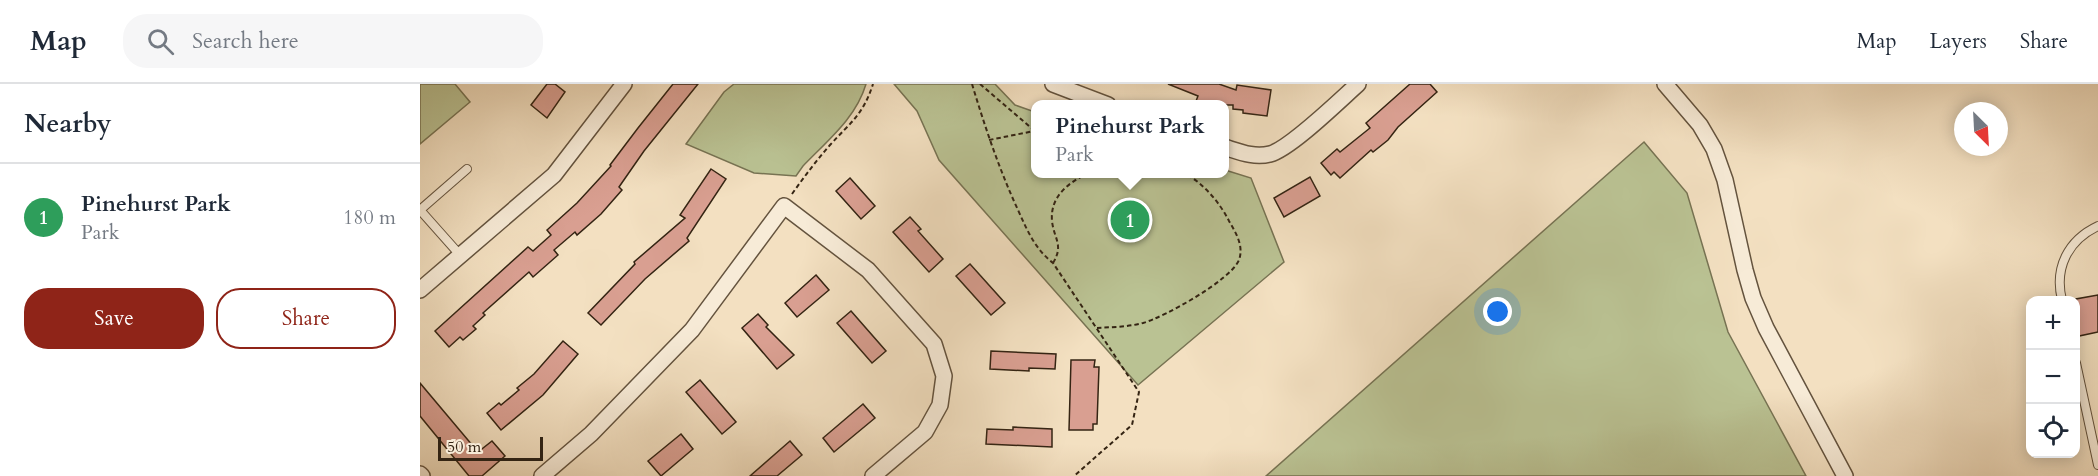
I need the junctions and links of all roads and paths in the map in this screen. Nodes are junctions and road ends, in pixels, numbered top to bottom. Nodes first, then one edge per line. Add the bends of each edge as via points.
1 (624, 84) edge
2 (873, 84) edge
3 (972, 84) edge
4 (980, 84) edge
5 (1053, 84) edge
6 (1358, 84) edge
7 (1665, 84) edge
8 (1095, 100) edge
9 (1031, 129) edge
10 (1031, 133) edge
11 (990, 140) junction
12 (1229, 149) edge
13 (467, 169) dead end
14 (1078, 178) edge
15 (1193, 178) edge
16 (784, 206) junction
17 (420, 210) edge
18 (2098, 226) edge
19 (460, 255) junction
20 (1053, 263) junction
21 (420, 290) edge
22 (2061, 296) edge
23 (1097, 328) junction
24 (2080, 382) edge
25 (2098, 465) edge
26 (542, 476) edge
27 (873, 476) edge
28 (1074, 476) edge
29 (1845, 476) edge

1 - 19 street via 554,175
2 - 16 path via 858,117 810,168
3 - 11 path
4 - 9 path
5 - 8 street
6 - 12 street via 1292,141 1271,154 1248,155
7 - 29 street via 1714,148 1753,298
10 - 11 path
11 - 20 path via 1031,238
13 - 17 lane
14 - 20 path via 1067,184 1056,200 1052,221 1059,250
15 - 23 path via 1226,215 1238,237 1239,260 1234,268 1163,315 1133,326
16 - 26 street via 692,330 591,434
16 - 27 street via 868,270 934,344 944,376 940,405 925,432
17 - 19 lane
18 - 22 lane via 2083,233 2065,258 2058,278
19 - 21 street
20 - 23 path
23 - 28 path via 1139,392 1132,425
24 - 25 lane

